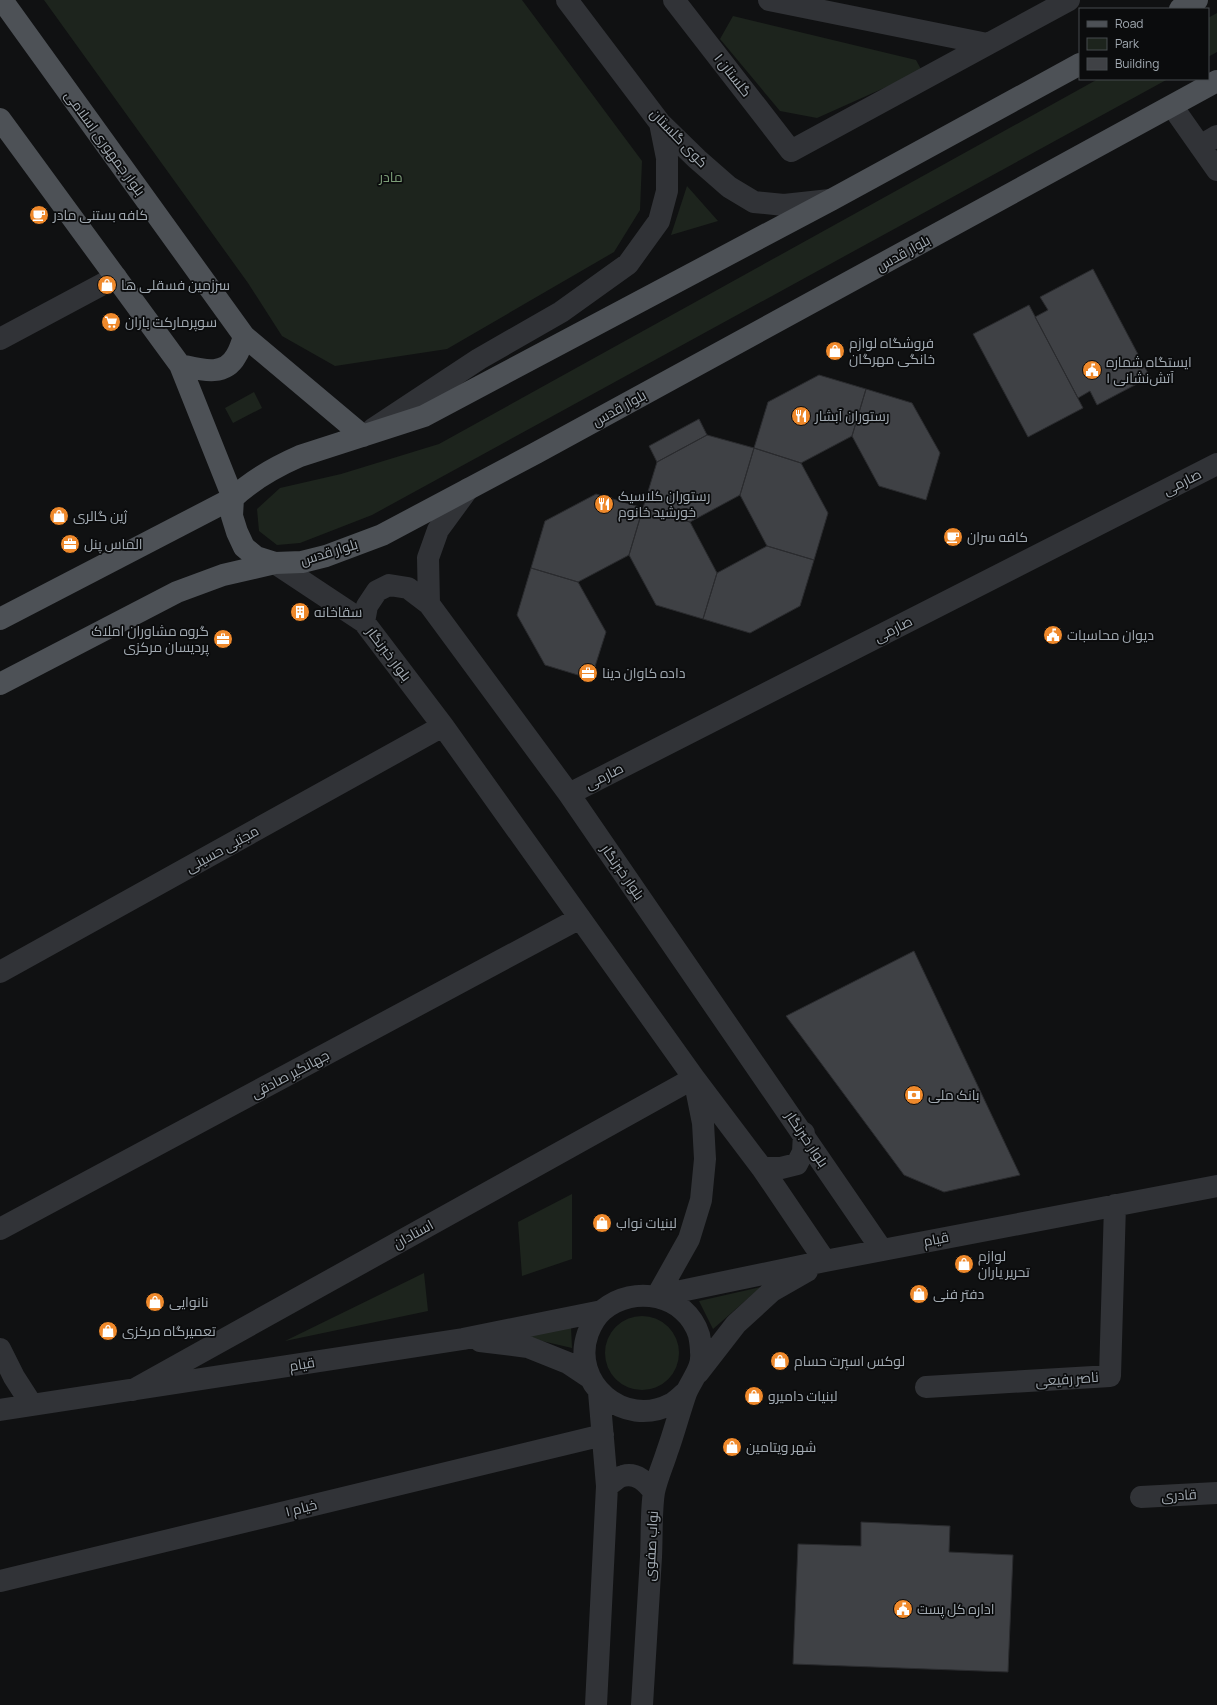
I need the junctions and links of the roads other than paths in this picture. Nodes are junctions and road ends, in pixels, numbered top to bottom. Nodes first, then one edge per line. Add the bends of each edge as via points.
1 (2, 0) edge
2 (568, 0) edge
3 (674, 0) edge
4 (769, 0) edge
5 (1069, 0) edge
6 (1197, 0) edge
7 (812, 4) edge
8 (1182, 8) edge
9 (987, 44) junction
10 (1079, 65) edge
11 (1217, 81) edge
12 (1172, 106) junction
13 (0, 119) edge
14 (660, 123) junction
15 (1208, 141) edge
16 (1217, 170) edge
17 (831, 200) junction
18 (116, 277) junction
19 (244, 336) junction
20 (0, 339) edge
21 (180, 364) junction
22 (363, 436) junction
23 (1217, 464) edge
24 (468, 489) junction
25 (234, 498) junction
26 (275, 563) junction
27 (429, 604) junction
28 (0, 619) edge
29 (364, 622) junction
30 (0, 684) edge
31 (443, 726) junction
32 (569, 794) junction
33 (580, 918) junction
34 (0, 972) edge
35 (694, 1078) junction
36 (804, 1133) junction
37 (762, 1168) junction
38 (1217, 1186) edge
39 (1115, 1205) junction
40 (0, 1229) edge
41 (882, 1250) junction
42 (825, 1261) junction
43 (657, 1296) junction
44 (602, 1311) junction
45 (463, 1339) junction
46 (0, 1349) edge
47 (692, 1383) junction
48 (594, 1384) junction
49 (926, 1387) dead end
50 (133, 1390) junction
51 (32, 1405) junction
52 (0, 1410) edge
53 (603, 1435) junction
54 (607, 1486) junction
55 (654, 1492) junction
56 (1217, 1493) edge
57 (1141, 1497) dead end
58 (0, 1581) edge
59 (596, 1705) edge
60 (642, 1705) edge

1 - 19 main road, بلوار جمهوری اسلامی
2 - 14 street, کوی گلستان
3 - 9 street, گلستان ۱ via 791,150
4 - 7 street
5 - 9 street
6 - 8 main road
7 - 9 street
10 - 17 main road
11 - 12 main road, بلوار قدس
12 - 15 street
12 - 24 main road, بلوار قدس
13 - 18 main road
14 - 17 street, کوی گلستان via 729,187 754,202 784,206
14 - 22 street via 667,158 667,192 659,221 628,264 561,312 479,359
15 - 16 street
17 - 22 main road via 424,416
18 - 20 street
18 - 21 main road
19 - 21 main road via 236,357 222,369 210,371
19 - 22 main road, بلوار جمهوری اسلامی
21 - 25 main road
22 - 25 main road via 281,464 246,486
23 - 32 street, صارمی
24 - 26 main road, بلوار قدس via 382,535 326,556 302,562
24 - 27 street via 438,530 428,558
25 - 26 main road via 232,516 244,547 256,557
25 - 28 main road
26 - 29 street, بلوار خبرنگار
26 - 30 main road, بلوار قدس via 223,575 177,592
27 - 29 street, بلوار خبرنگار via 408,588 390,585 377,591 367,606
27 - 32 street, بلوار خبرنگار
29 - 31 street, بلوار خبرنگار
31 - 33 street, بلوار خبرنگار
31 - 34 street, مجتبی حسینی
32 - 36 street, بلوار خبرنگار
33 - 35 street, بلوار خبرنگار
33 - 40 street, جهانگیر صادقی
35 - 37 street, بلوار خبرنگار
35 - 43 street via 704,1123 705,1159 701,1200 689,1239
35 - 50 street, استادان
36 - 37 street via 803,1152 797,1164 781,1168
36 - 41 street, بلوار خبرنگار
37 - 42 street, بلوار خبرنگار
38 - 39 street, قیام
39 - 41 street, قیام
39 - 49 street, ناصر رفیعی via 1110,1376
41 - 42 street, قیام
42 - 43 street, قیام
42 - 47 street via 772,1291 762,1300 736,1324
43 - 44 street via 636,1295 624,1298
43 - 47 street via 675,1304 689,1318 699,1335 702,1355
44 - 45 street, قیام
44 - 48 street via 591,1325 585,1342 584,1359
45 - 48 street via 528,1347 568,1363
45 - 50 street, قیام
46 - 51 street
47 - 48 street via 671,1404 653,1410 633,1410 614,1404
47 - 55 street, نواب صفوی
48 - 53 street
50 - 51 street, قیام
51 - 52 street, قیام
53 - 54 street
53 - 58 street, خیام ۱
54 - 55 street via 622,1476 635,1476 647,1483
54 - 59 street
55 - 60 street, نواب صفوی
56 - 57 street, قادری

